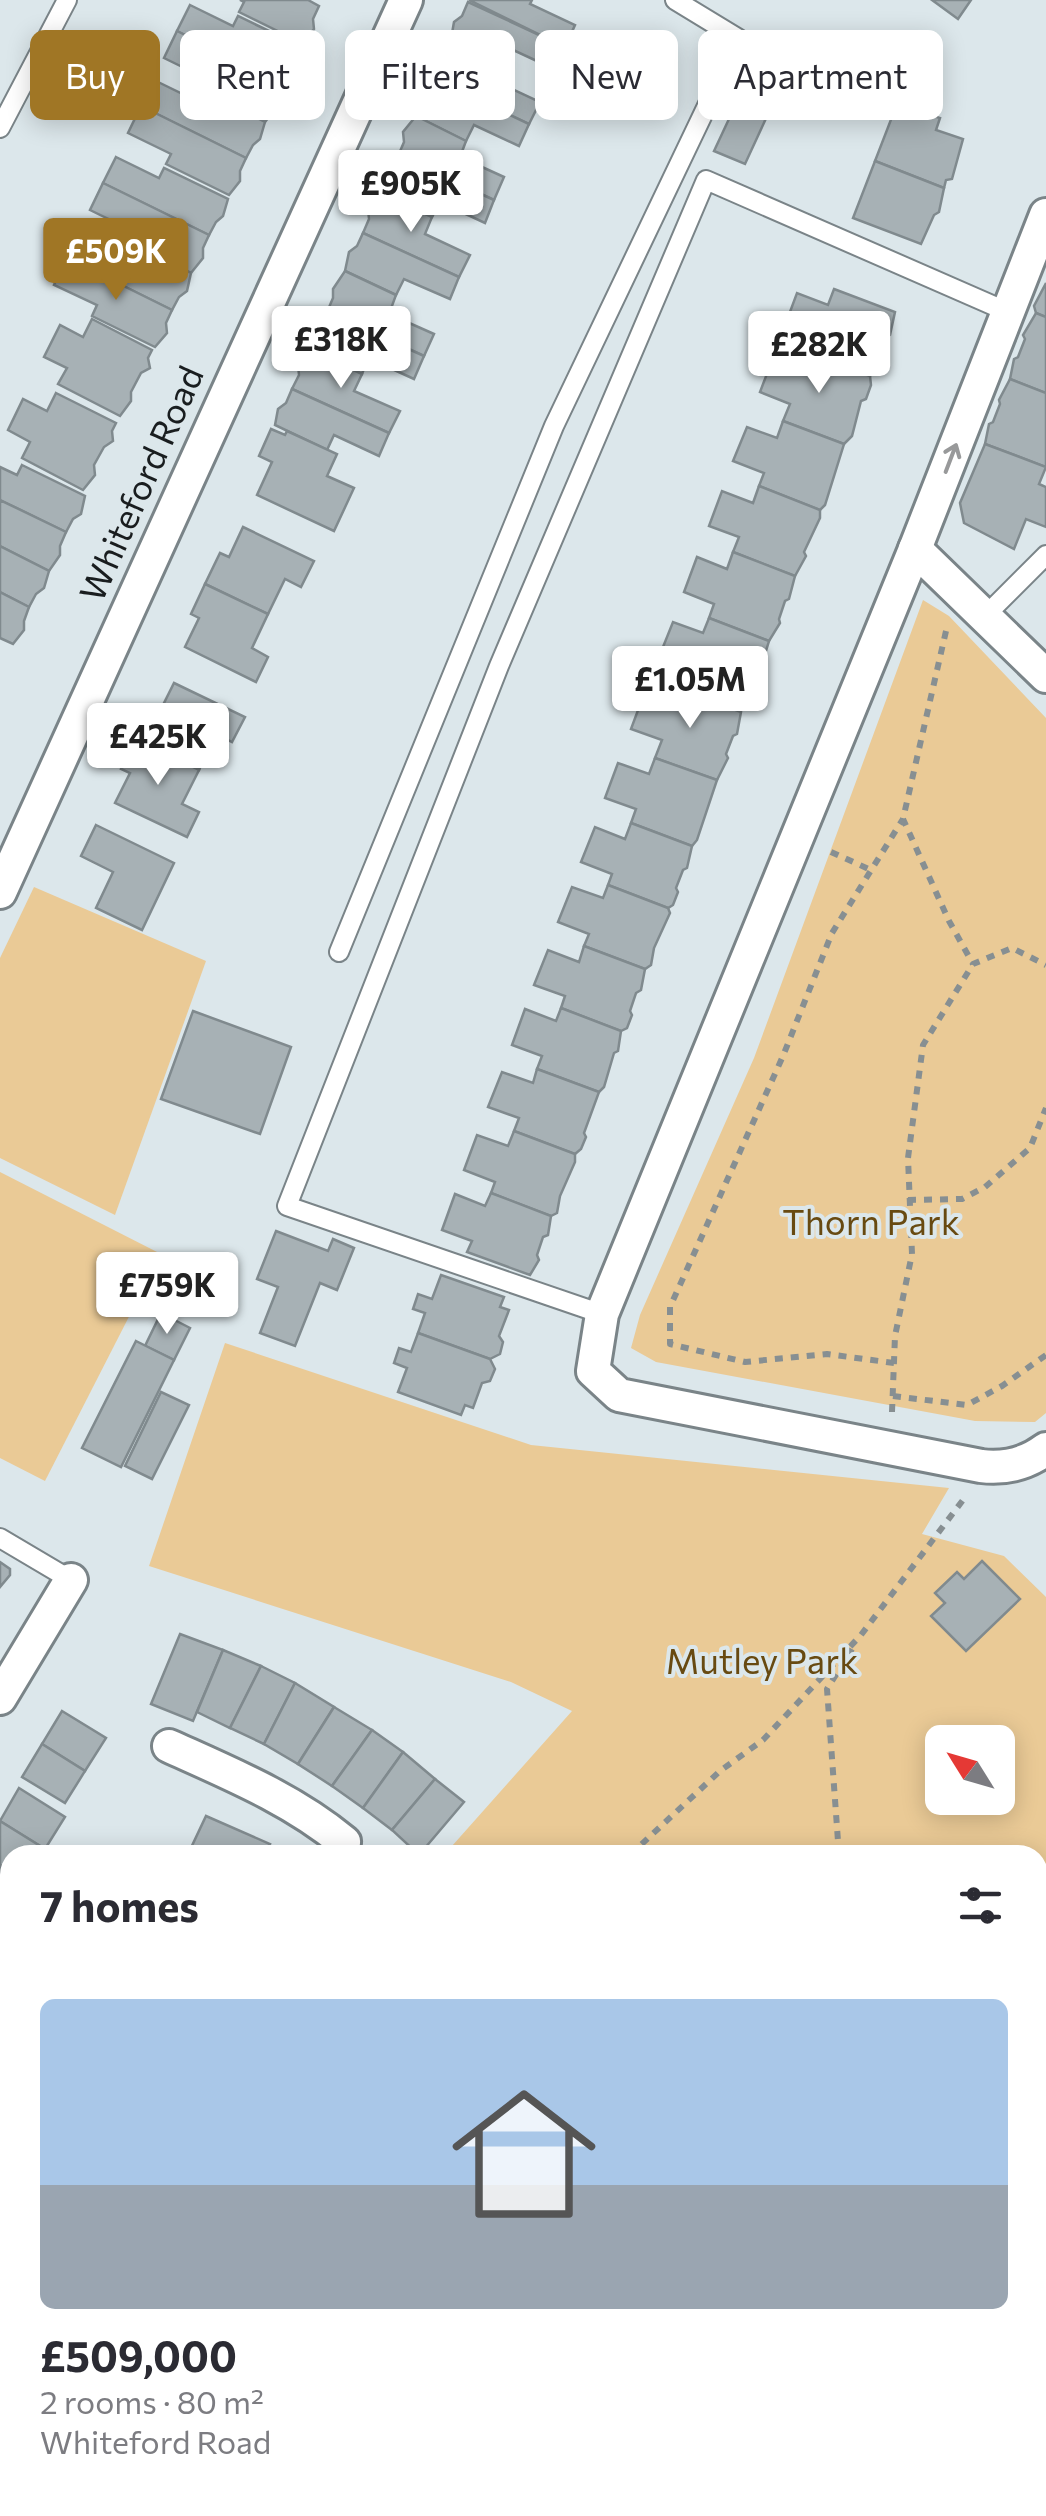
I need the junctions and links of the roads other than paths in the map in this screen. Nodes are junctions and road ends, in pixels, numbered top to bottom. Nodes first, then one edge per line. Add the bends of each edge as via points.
1 (66, 0) edge
2 (406, 0) edge
3 (675, 0) edge
4 (0, 128) edge
5 (1046, 216) edge
6 (1008, 312) junction
7 (915, 549) junction
8 (1046, 556) edge
9 (985, 616) junction
10 (1046, 676) edge
11 (0, 892) edge
12 (339, 952) dead end
13 (602, 1314) junction
14 (1046, 1449) edge
15 (0, 1538) edge
16 (71, 1580) joint
17 (0, 1698) edge
18 (170, 1746) dead end
19 (343, 1845) edge

1 - 4 lane
2 - 11 street, Whiteford Road
3 - 12 lane via 739,40 554,426
5 - 6 street
7 -> 6 street
6 - 13 lane via 706,180 500,666 287,1206
7 - 9 street
7 - 13 street
8 - 9 lane
9 - 10 street
13 - 14 street via 594,1370 619,1395 981,1466 1002,1468
15 - 16 lane
16 - 17 street
18 - 19 street via 282,1798

